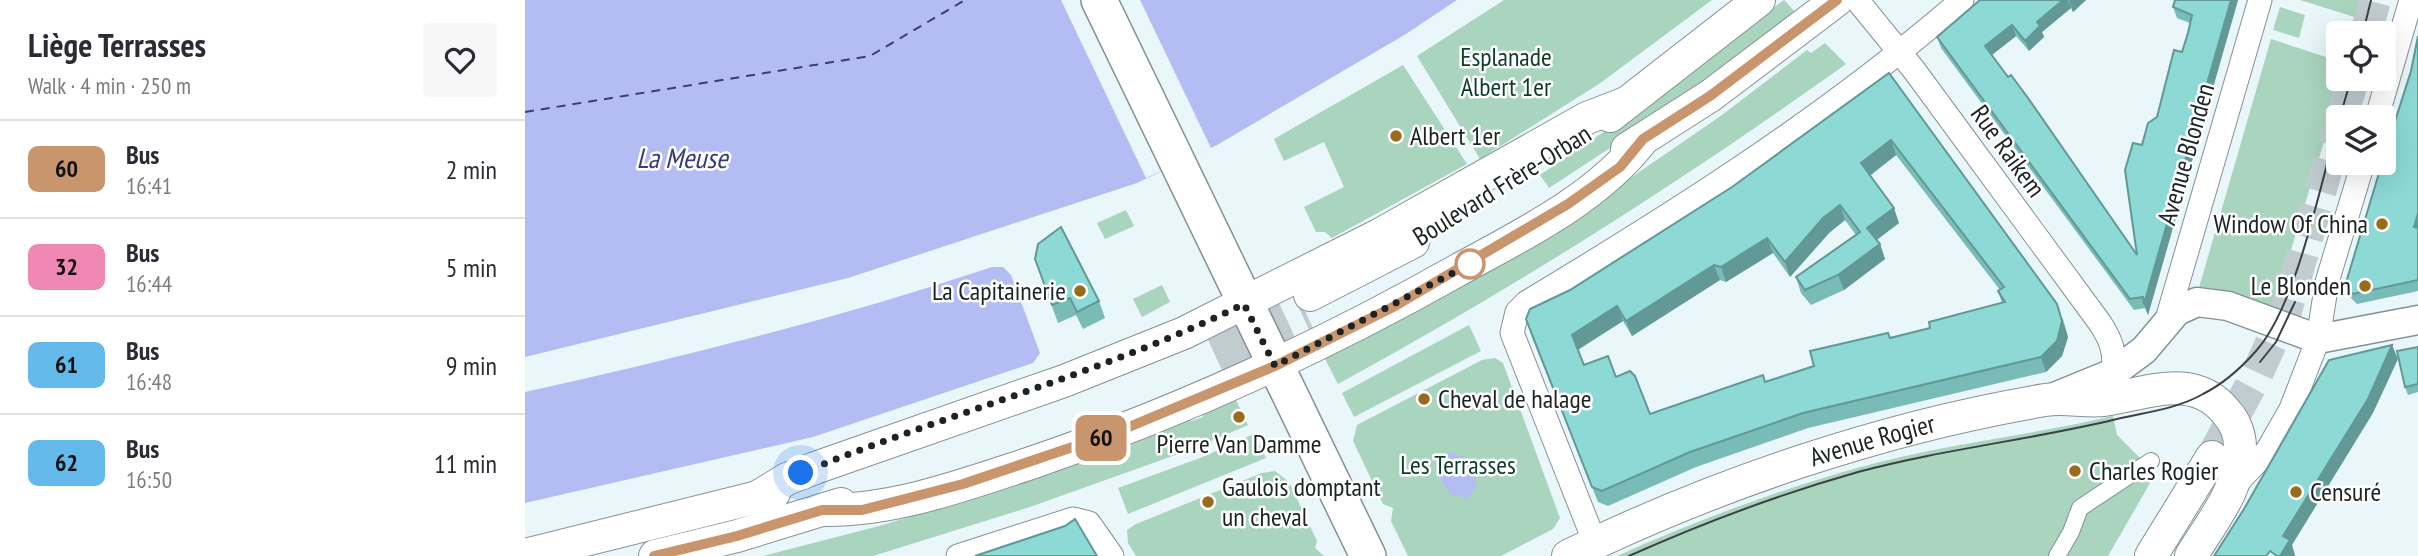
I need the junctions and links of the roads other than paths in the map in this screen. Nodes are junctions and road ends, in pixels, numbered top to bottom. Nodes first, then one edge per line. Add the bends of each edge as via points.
1 (1099, 0) edge
2 (1759, 0) edge
3 (1837, 0) edge
4 (1857, 0) edge
5 (1962, 0) edge
6 (2260, 0) edge
7 (2411, 0) edge
8 (1900, 52) junction
9 (1626, 103) junction
10 (2380, 105) edge
11 (1643, 139) junction
12 (2359, 175) edge
13 (1244, 304) junction
14 (2418, 320) edge
15 (2166, 323) junction
16 (2110, 339) junction
17 (2318, 339) junction
18 (2144, 350) junction
19 (1275, 366) junction
20 (2113, 373) junction
21 (2050, 399) junction
22 (2212, 457) tunnel mouth
23 (2151, 461) dead end
24 (2234, 486) junction
25 (756, 498) junction
26 (822, 510) junction
27 (1581, 550) edge
28 (525, 555) edge
29 (655, 556) edge
30 (958, 556) edge
31 (1112, 556) edge
32 (1369, 556) edge
33 (2057, 556) edge
34 (2151, 556) edge
35 (2191, 556) edge

1 - 13 main road
2 - 9 main road, Boulevard Frère-Orban
3 - 11 main road, Boulevard Frère-Orban via 1710,96
4 - 8 street, Rue Raikem
5 - 8 street
6 - 15 street, Avenue Blonden
7 - 10 street
8 - 16 street, Rue Raikem
8 - 27 street via 1739,171 1517,312 1512,333
9 - 11 main road, Boulevard Frère-Orban via 1513,184 1361,270 1305,313 1440,259
9 - 13 main road via 1587,118 1379,235
11 - 19 main road via 1606,178 1532,227 1395,306
12 - 17 street via 2327,282
13 - 19 main road
13 - 25 main road via 1075,377 787,479
14 - 17 street
15 - 17 street, Avenue Rogier via 2186,306 2212,302
15 - 18 street, Avenue Rogier
16 - 18 street via 2125,349
16 - 20 street via 2116,358
17 - 24 street via 2291,409 2267,451
18 - 20 street, Avenue Rogier
19 - 26 main road via 1117,432 1000,473 875,508
19 - 32 main road
20 - 21 street, Avenue Rogier
21 - 24 main road via 2102,400 2155,388 2181,387 2200,393 2223,407 2238,432 2241,445
21 - 27 main road, Avenue Rogier via 1853,446 1761,476
22 - 34 main road
23 - 33 street via 2080,508
24 - 35 main road
25 - 26 main road via 1215,355 1060,433
25 - 28 main road
26 - 29 main road
30 - 31 street via 1073,519 1089,523

